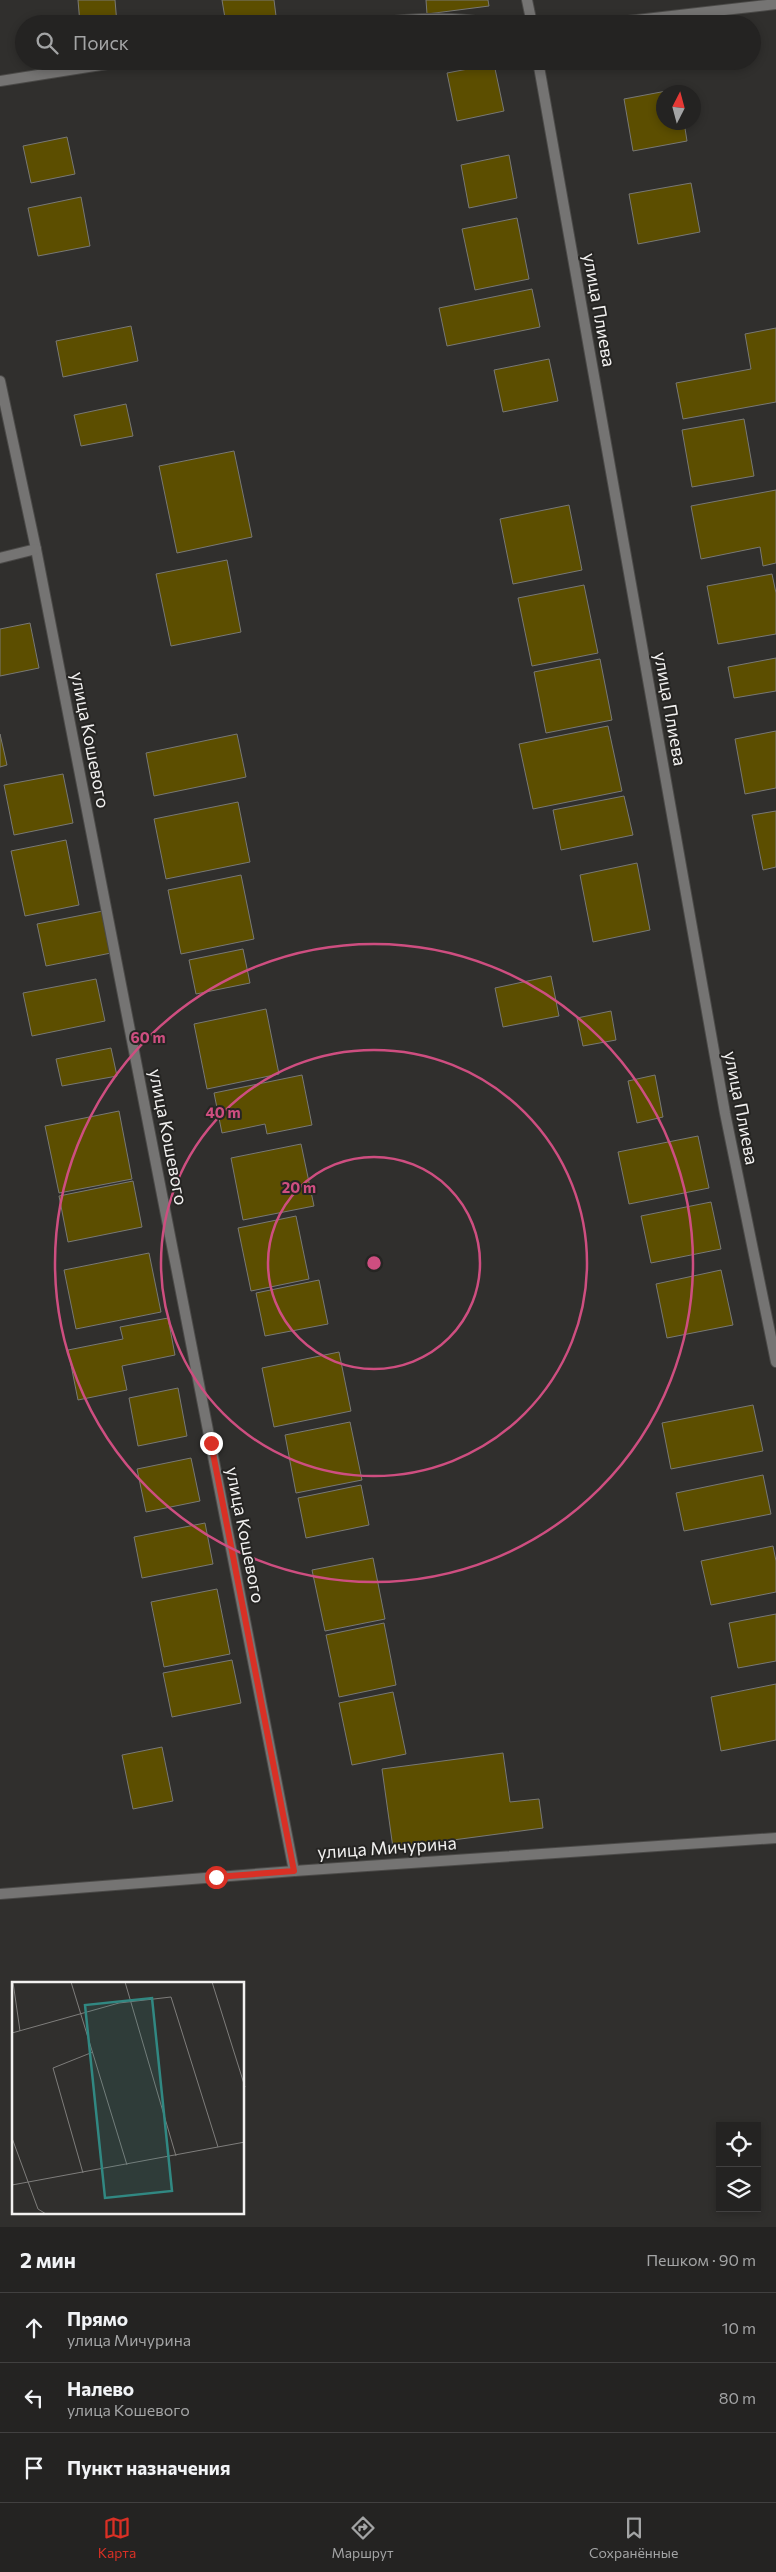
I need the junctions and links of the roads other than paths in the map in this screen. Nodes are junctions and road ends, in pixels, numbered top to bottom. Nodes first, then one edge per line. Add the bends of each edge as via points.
1 (527, 0) edge
2 (776, 4) edge
3 (530, 15) edge
4 (680, 15) edge
5 (69, 70) edge
6 (540, 70) edge
7 (0, 81) edge
8 (0, 381) edge
9 (36, 548) junction
10 (0, 558) edge
11 (776, 1362) edge
12 (776, 1838) edge
13 (294, 1871) junction
14 (0, 1894) edge

1 - 3 street
2 - 4 street
5 - 7 street
6 - 11 street, улица Плиева via 725,1113
8 - 9 street, улица Кошевого
9 - 10 street
9 - 13 street, улица Кошевого
12 - 13 street, улица Мичурина
13 - 14 street, улица Мичурина

